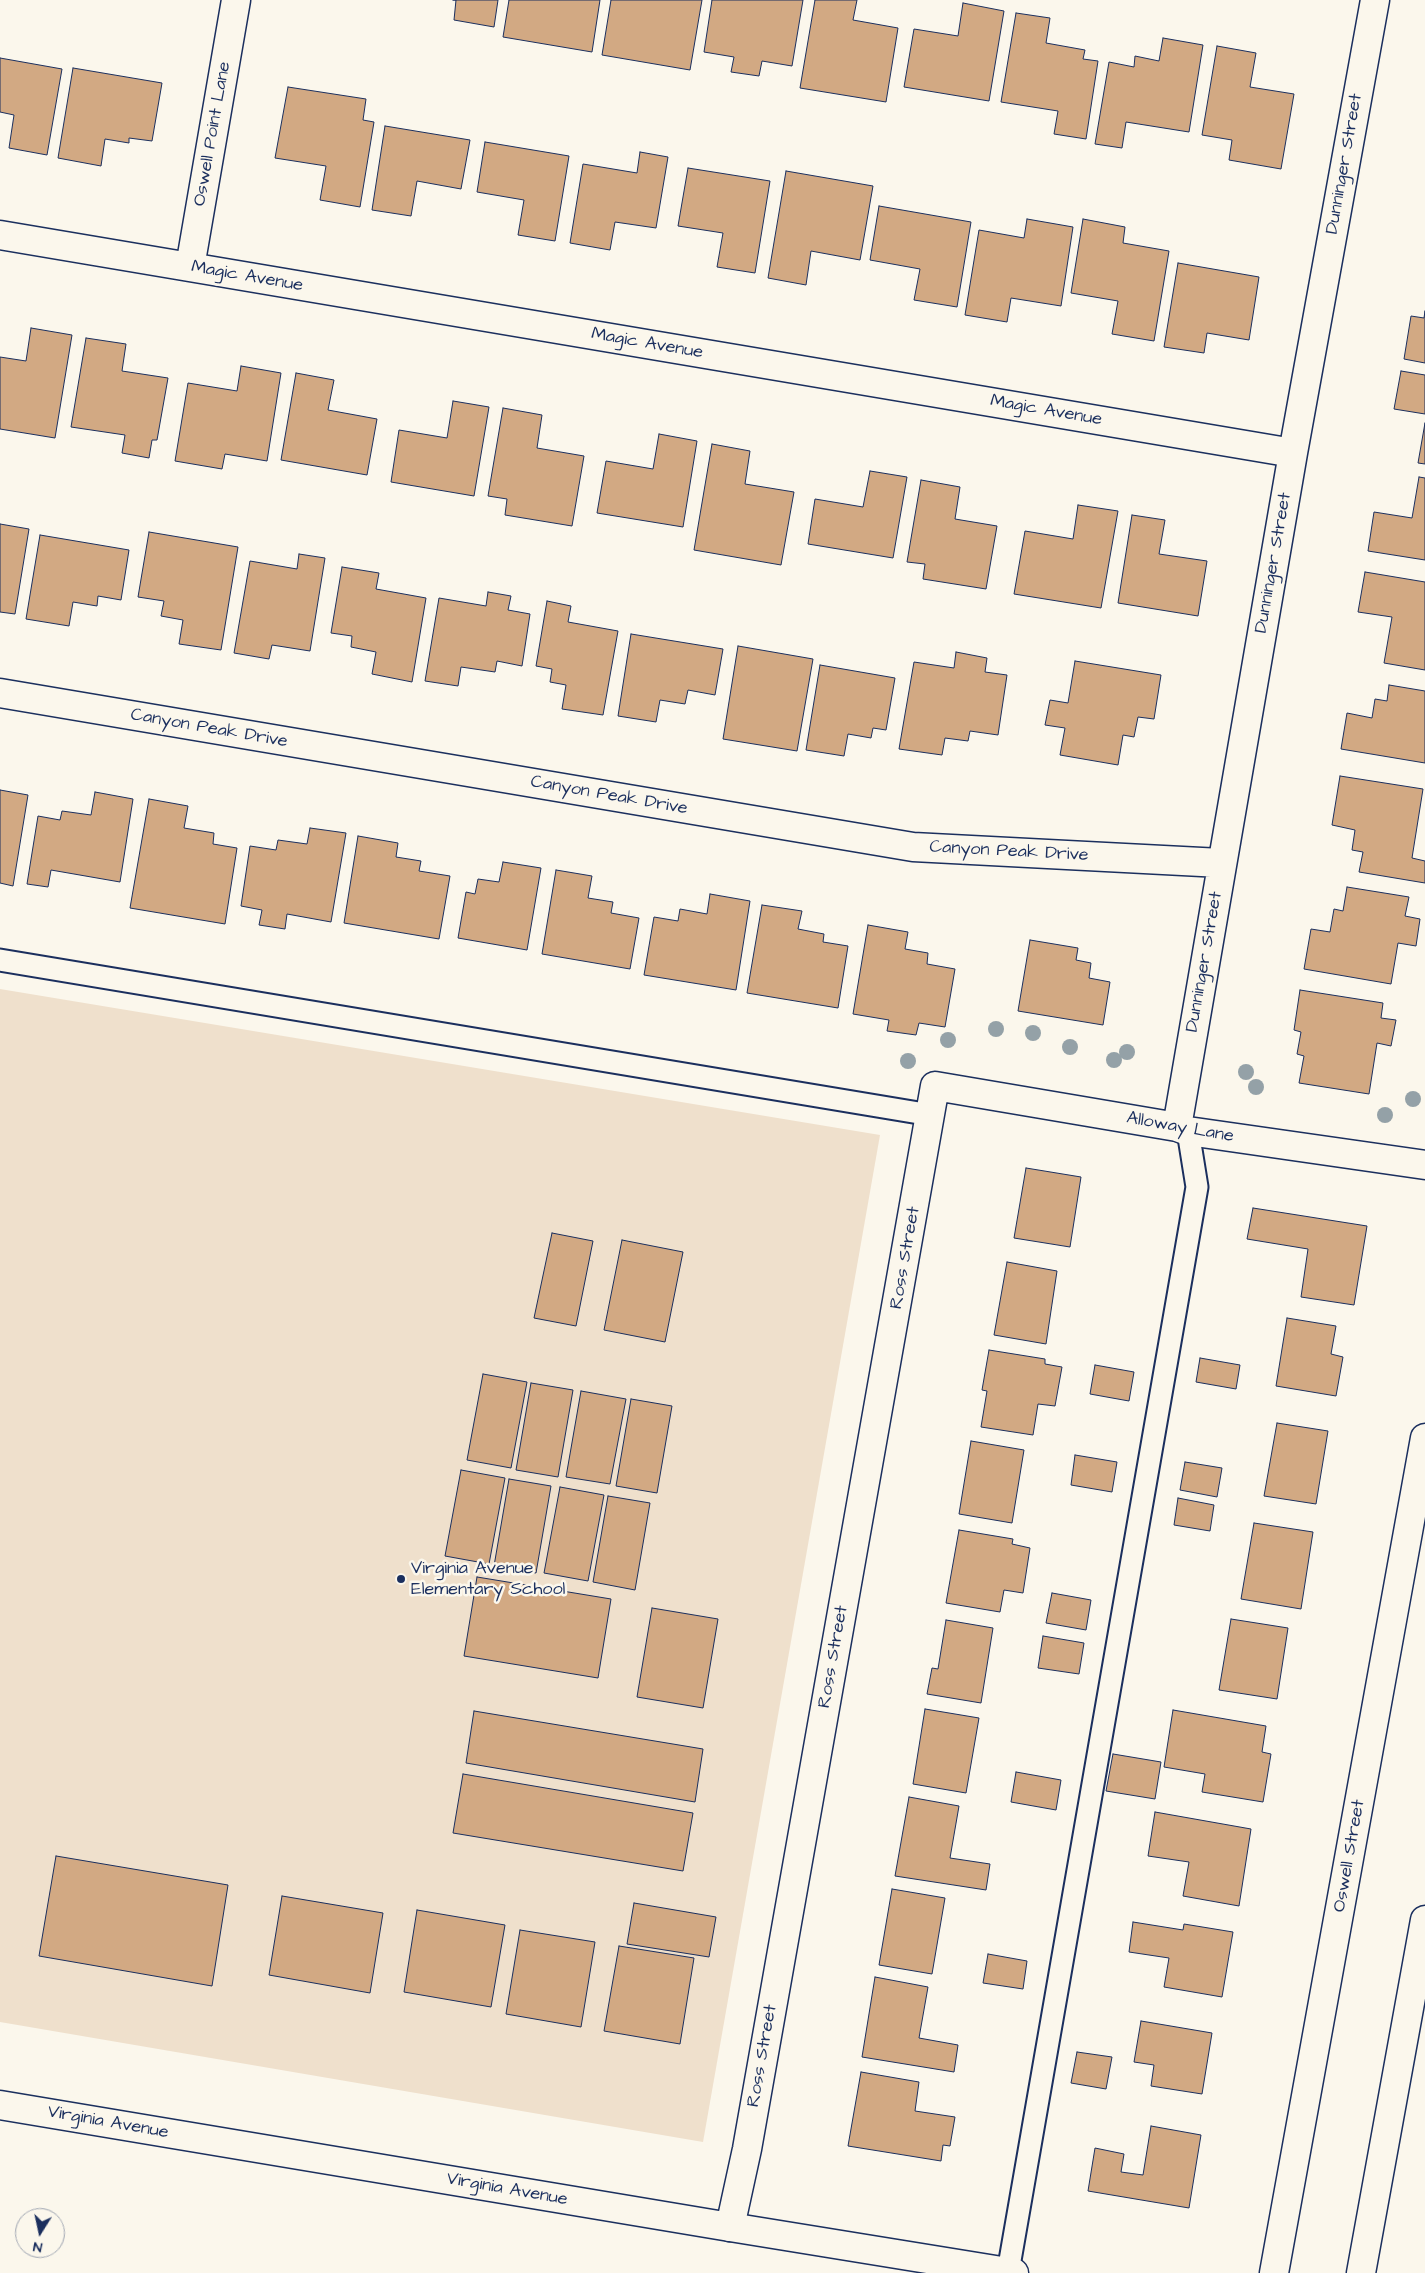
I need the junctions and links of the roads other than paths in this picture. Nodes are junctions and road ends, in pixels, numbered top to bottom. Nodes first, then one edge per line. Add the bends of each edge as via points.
1 (236, 0) edge
2 (1375, 0) edge
3 (0, 236) edge
4 (190, 267) junction
5 (1293, 453) junction
6 (0, 693) edge
7 (1221, 863) junction
8 (0, 960) edge
9 (935, 1086) joint
10 (931, 1115) junction
11 (1182, 1129) junction
12 (1425, 1165) edge
13 (1425, 1438) edge
14 (1425, 1920) edge
15 (0, 2105) edge
16 (730, 2228) junction
17 (1011, 2272) edge
18 (1274, 2273) edge
19 (1361, 2273) edge

1 - 4 street, Oswell Point Lane
2 - 5 street, Dunninger Street
3 - 4 street, Magic Avenue
4 - 5 street, Magic Avenue
5 - 7 street, Dunninger Street
6 - 7 street, Canyon Peak Drive via 914,847
7 - 11 street, Dunninger Street
8 - 10 lane
9 - 10 street, Ross Street
9 - 11 street, Alloway Lane
10 - 16 street, Ross Street via 747,2149
11 - 12 street, Alloway Lane
11 - 17 lane via 1196,1187
13 - 18 street, Oswell Street
14 - 19 street
15 - 16 street, Virginia Avenue
16 - 17 street, Virginia Avenue

